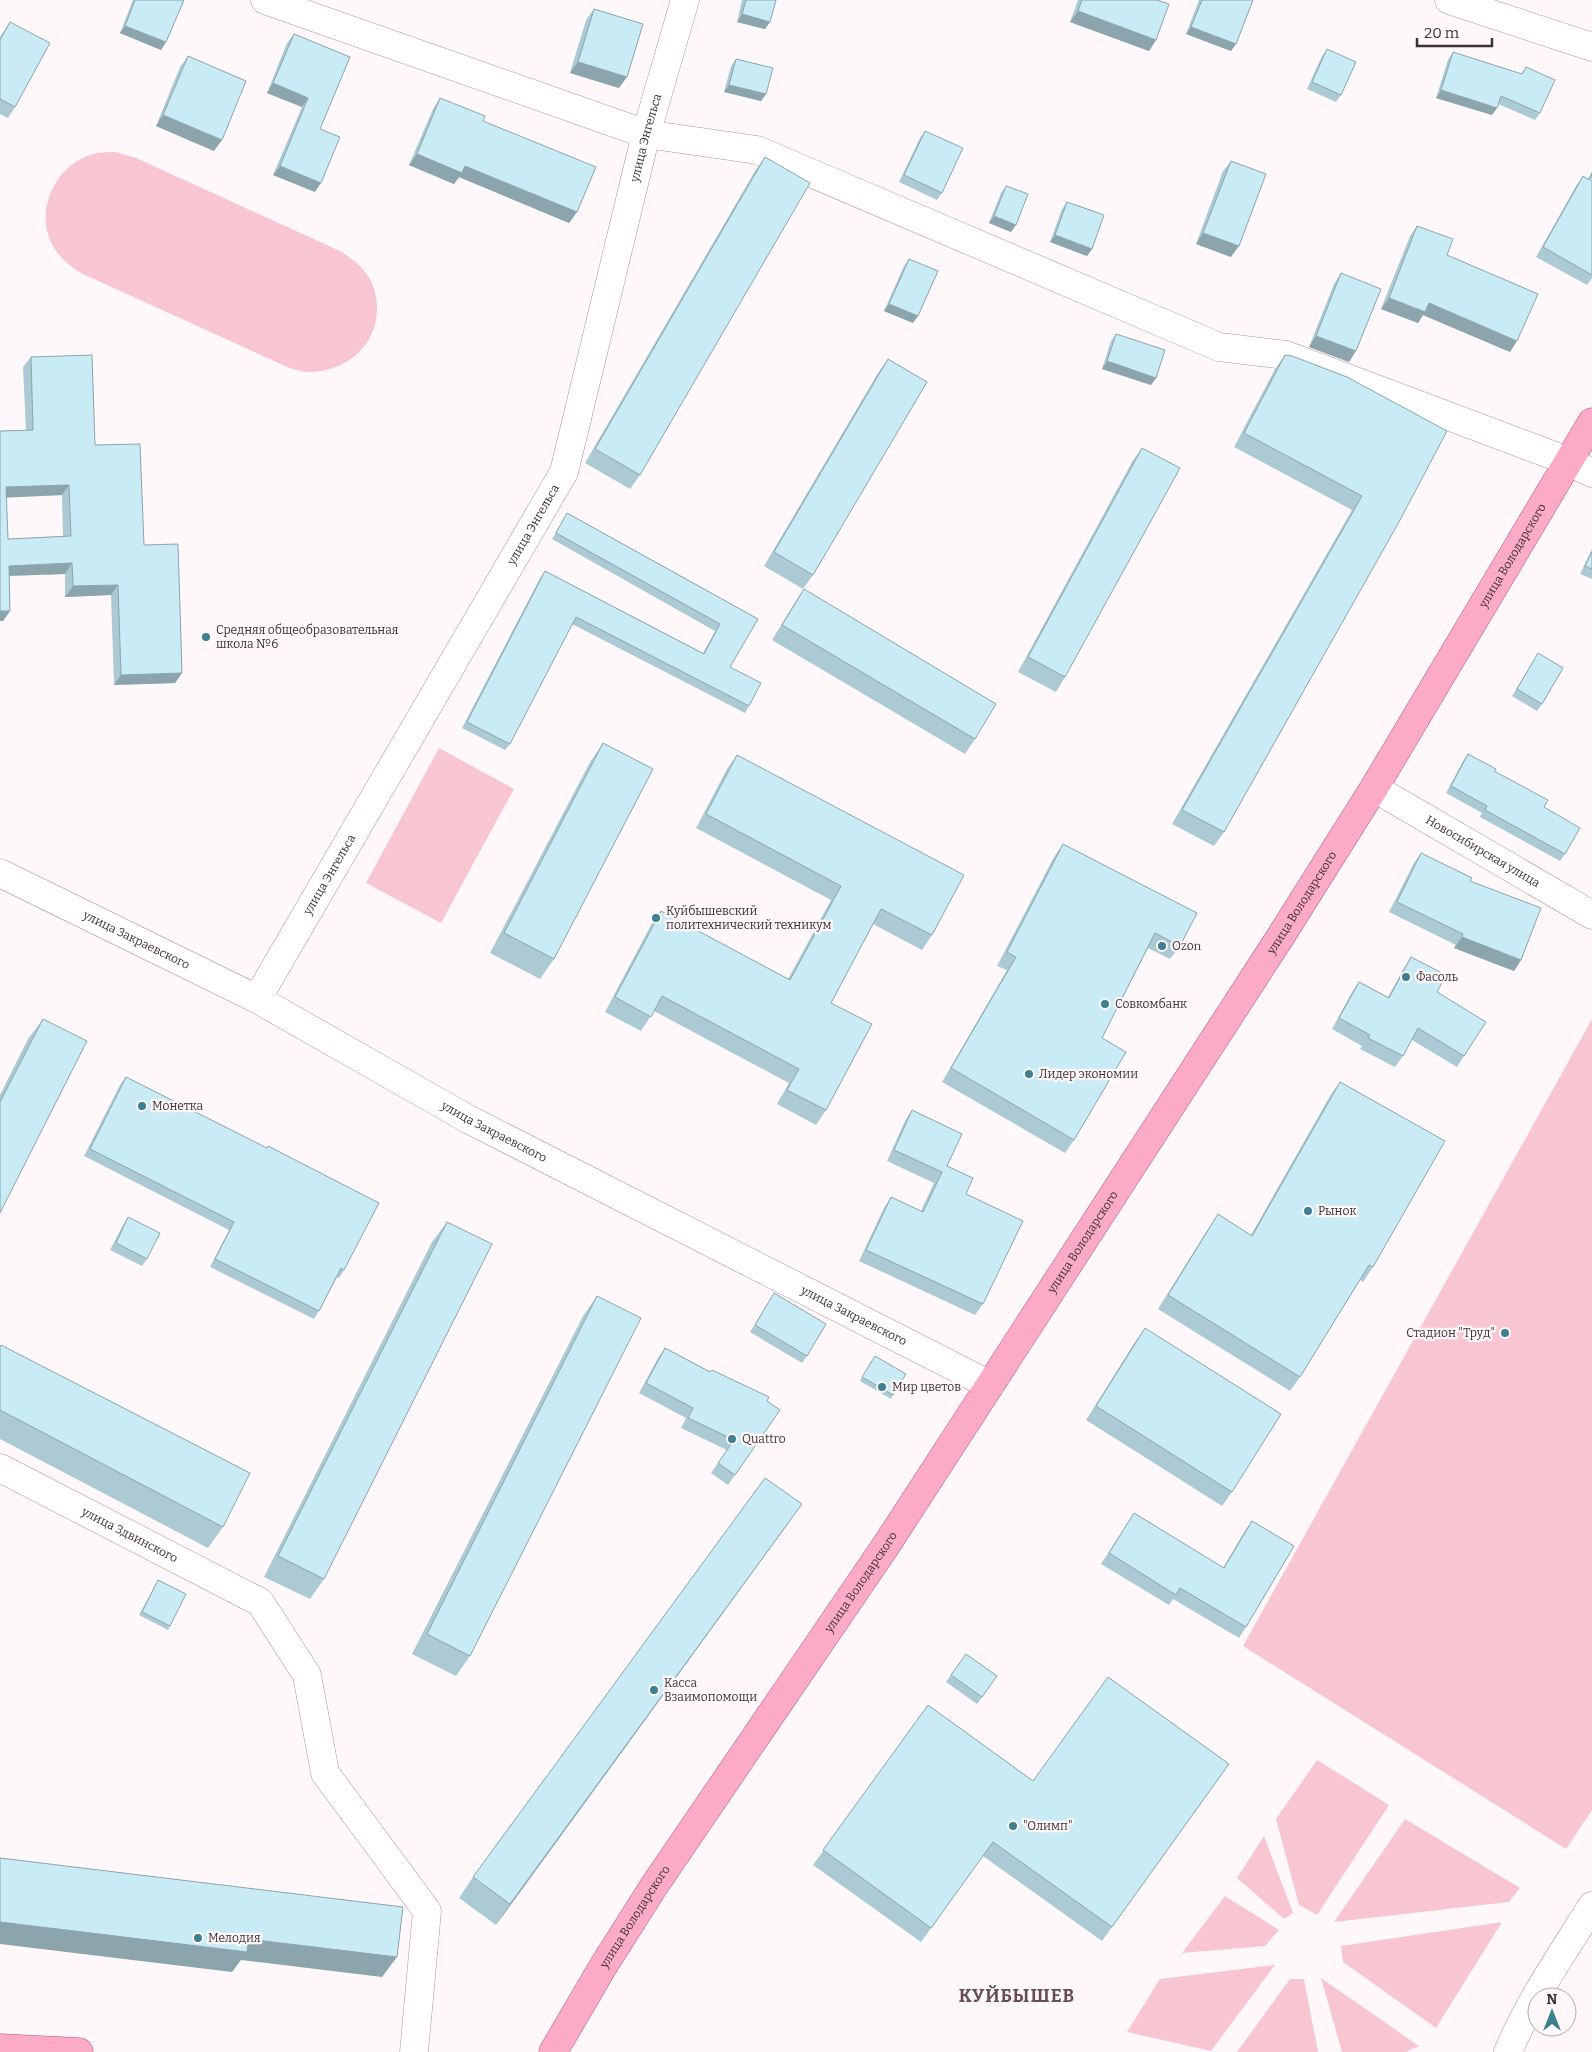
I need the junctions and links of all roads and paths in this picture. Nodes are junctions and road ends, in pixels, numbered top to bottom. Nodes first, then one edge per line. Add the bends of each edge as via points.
1 (265, 0) edge
2 (685, 0) edge
3 (1449, 0) edge
4 (1592, 47) edge
5 (646, 134) junction
6 (1592, 422) edge
7 (1568, 461) junction
8 (1592, 473) edge
9 (1374, 788) junction
10 (0, 873) edge
11 (1592, 915) edge
12 (257, 999) junction
13 (990, 1385) junction
14 (0, 1468) edge
15 (1592, 1906) edge
16 (0, 2048) edge
17 (79, 2052) edge
18 (414, 2052) edge
19 (553, 2052) edge
20 (1508, 2052) edge

1 - 5 street
2 - 5 street, улица Энгельса
3 - 4 street
5 - 7 street via 756,150 1219,347 1286,355
5 - 12 street, улица Энгельса via 564,472
6 - 7 main road, улица Володарского
7 - 8 street
7 - 9 main road, улица Володарского
9 - 11 street, Новосибирская улица
9 - 13 main road, улица Володарского
10 - 12 street, улица Закраевского
12 - 13 street, улица Закраевского via 468,1119
13 - 19 main road, улица Володарского via 888,1544 654,1886
14 - 18 street, улица Здвинского via 260,1602 307,1674 325,1773 427,1911
15 - 20 street via 1519,2026
16 - 17 main road

